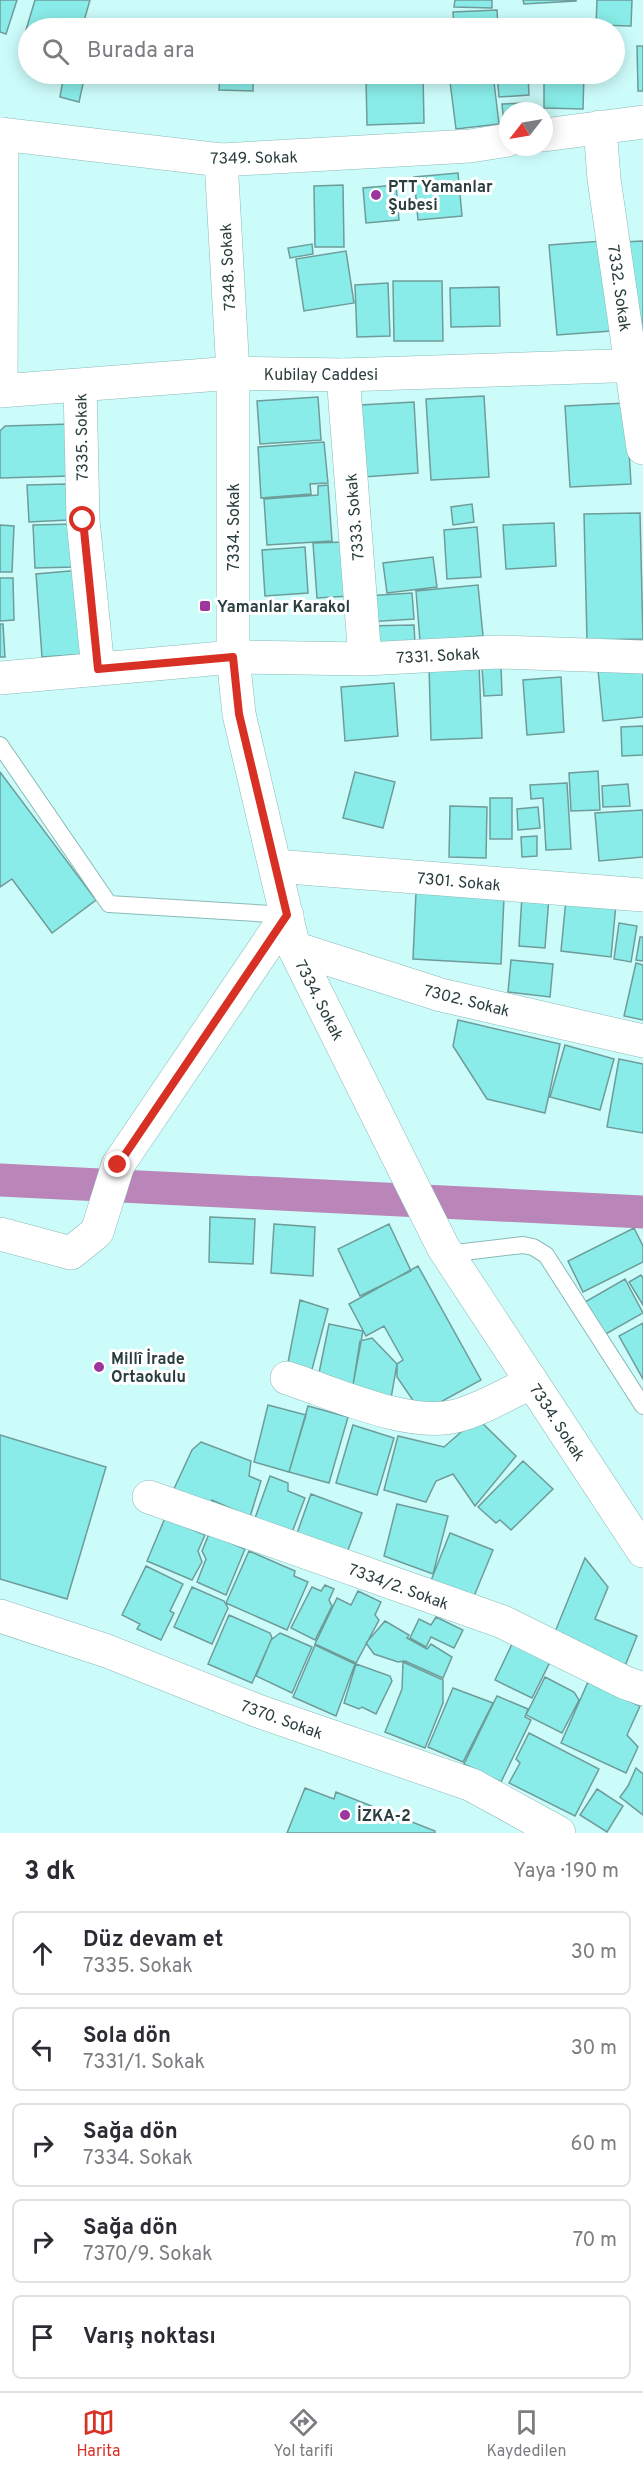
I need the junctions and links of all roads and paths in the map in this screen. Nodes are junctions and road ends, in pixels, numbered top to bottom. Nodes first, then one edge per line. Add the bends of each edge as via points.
1 (643, 122) edge
2 (600, 127) junction
3 (1, 134) edge
4 (553, 134) edge
5 (499, 141) edge
6 (221, 160) junction
7 (637, 365) edge
8 (233, 373) junction
9 (344, 375) junction
10 (80, 385) junction
11 (0, 391) edge
12 (643, 448) edge
13 (233, 657) junction
14 (643, 657) edge
15 (365, 659) junction
16 (98, 669) junction
17 (0, 678) edge
18 (0, 745) edge
19 (275, 866) junction
20 (643, 896) edge
21 (287, 915) junction
22 (294, 948) junction
23 (643, 1041) edge
24 (0, 1234) edge
25 (445, 1251) junction
26 (287, 1378) dead end
27 (532, 1382) junction
28 (643, 1406) edge
29 (150, 1497) dead end
30 (643, 1551) edge
31 (0, 1616) edge
32 (643, 1689) edge
33 (559, 1833) edge

1 - 2 street
2 - 4 street
2 - 7 street, 7332. Sokak via 604,179
3 - 6 street, 7349. Sokak
3 - 11 street
5 - 6 street, 7349. Sokak
6 - 8 street, 7348. Sokak
7 - 9 street, Kubilay Caddesi
7 - 12 street, 7332. Sokak
8 - 9 street, Kubilay Caddesi
8 - 10 street, Kubilay Caddesi
8 - 13 street, 7334. Sokak
9 - 15 street, 7333. Sokak
10 - 11 street, Kubilay Caddesi
10 - 16 street, 7335. Sokak via 83,520
13 - 15 street, 7331. Sokak
13 - 16 street, 7331. Sokak
13 - 19 street, 7334. Sokak via 239,714
14 - 15 street, 7331. Sokak via 498,652
16 - 17 street, 7331. Sokak
18 - 21 lane via 109,904
19 - 20 street, 7301. Sokak
19 - 21 street, 7334. Sokak
21 - 22 street, 7334. Sokak
21 - 24 street via 118,1165 97,1232 71,1253
22 - 23 street, 7302. Sokak via 441,995
22 - 25 street, 7334. Sokak
25 - 27 street, 7334. Sokak
25 - 28 lane via 523,1245 546,1255
26 - 27 street via 404,1417 434,1420 458,1416
27 - 30 street, 7334. Sokak
29 - 32 street, 7334/2. Sokak via 503,1622
31 - 33 street, 7370. Sokak via 107,1651 258,1711 472,1785

